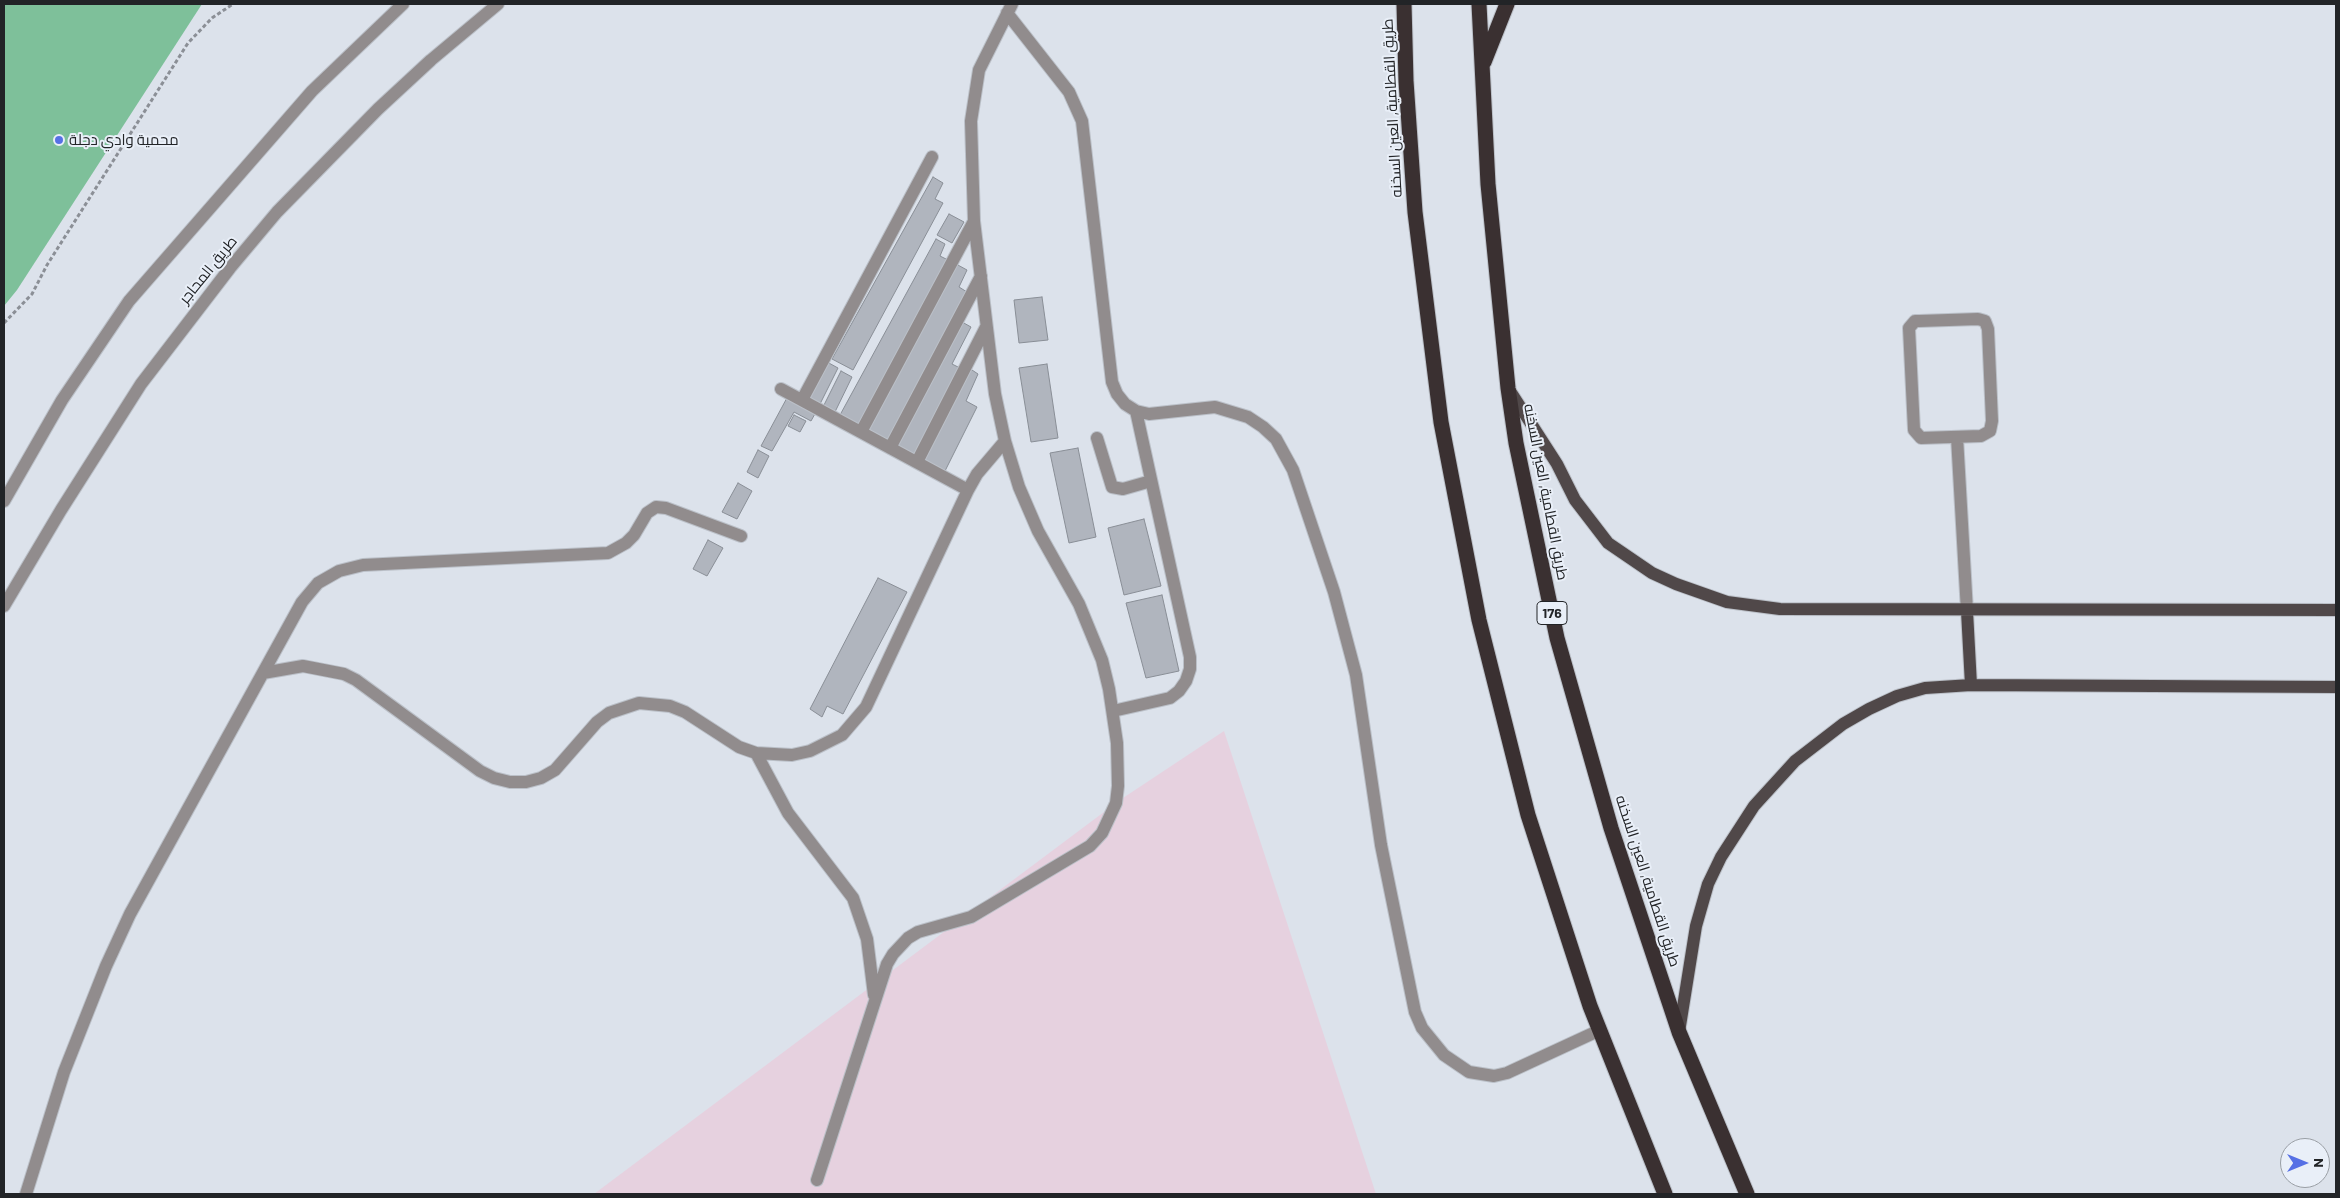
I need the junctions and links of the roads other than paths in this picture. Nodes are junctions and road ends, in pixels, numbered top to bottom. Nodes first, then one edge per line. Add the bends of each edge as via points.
1 (403, 4) edge
2 (498, 4) edge
3 (1404, 4) edge
4 (1479, 4) edge
5 (1508, 4) edge
6 (1009, 8) edge
7 (1482, 66) junction
8 (932, 157) dead end
9 (974, 221) junction
10 (980, 276) junction
11 (986, 327) junction
12 (1508, 388) junction
13 (781, 389) dead end
14 (802, 400) junction
15 (1136, 411) junction
16 (861, 432) junction
17 (1957, 437) junction
18 (1097, 438) dead end
19 (1005, 441) junction
20 (890, 448) junction
21 (917, 462) junction
22 (1151, 481) junction
23 (968, 490) junction
24 (4, 501) edge
25 (742, 536) dead end
26 (4, 606) edge
27 (2336, 610) edge
28 (1967, 611) junction
29 (263, 673) junction
30 (1971, 685) junction
31 (2336, 687) edge
32 (1113, 711) junction
33 (756, 753) junction
34 (875, 1003) junction
35 (1600, 1030) junction
36 (1679, 1032) junction
37 (817, 1180) dead end
38 (26, 1194) edge
39 (1665, 1194) edge
40 (1747, 1194) edge

1 - 24 street via 312,91 129,302 62,400
2 - 26 street, طريق المحاجر via 431,60 339,147 277,212 230,268 141,384
3 - 35 highway, طريق القطامية, العين السخنه via 1415,212 1442,422 1479,620 1528,815
4 - 7 highway, طريق القطامية, العين السخنه / 176
5 - 7 highway
6 - 9 street via 979,70 975,89 971,121
6 - 15 street via 1070,92 1082,122 1112,382 1125,404
7 - 12 highway, طريق القطامية, العين السخنه / 176 via 1488,184
8 - 14 street
9 - 10 street
9 - 16 street
10 - 11 street
10 - 20 street
11 - 19 street via 994,394
11 - 21 street
12 - 28 main road via 1575,500 1602,536 1630,558 1676,584 1727,602 1780,609
12 - 36 highway, طريق القطامية, العين السخنه / 176 via 1516,443 1557,638 1611,828
13 - 14 street
14 - 16 street
15 - 22 street
15 - 35 street via 1149,414 1215,407 1232,410 1263,427 1286,454 1346,633 1364,717 1381,845 1415,1012 1431,1043 1469,1072 1494,1076
16 - 20 street
17 - 17 street via 1981,436 1992,426 1987,325 1978,318 1915,321 1909,328 1915,433 1924,439
17 - 28 street
18 - 22 street via 1112,487 1123,489
19 - 23 street
19 - 32 street via 1019,487 1038,531 1092,632
20 - 21 street
21 - 23 street
22 - 32 street via 1190,669 1180,691 1170,698
23 - 33 street via 866,708 855,722 842,735 810,752 792,755
25 - 29 street via 661,507 647,513 626,542 598,555 351,567 328,576 309,592
27 - 28 main road
28 - 30 main road
29 - 33 street via 303,666 344,674 480,771 510,782 533,780 555,770 597,722 610,713 639,703 670,706 685,712 739,747
29 - 38 street via 130,914 106,966 64,1072
30 - 31 main road
30 - 36 main road via 1925,688 1869,709 1843,724 1795,761 1754,806 1721,857 1708,884 1696,926
32 - 34 street via 1118,786 1116,803 1102,833 1090,846 971,917 927,928 908,938 888,964
33 - 34 street via 788,813 853,898 871,960
34 - 37 street
35 - 39 highway, طريق القطامية, العين السخنه
36 - 40 highway, طريق القطامية, العين السخنه / 176

